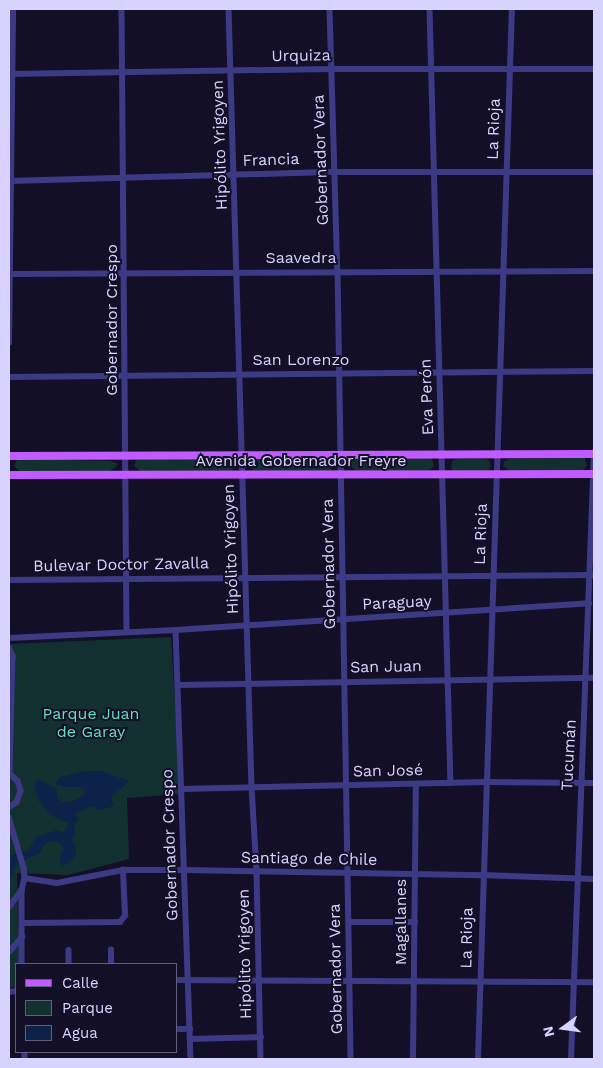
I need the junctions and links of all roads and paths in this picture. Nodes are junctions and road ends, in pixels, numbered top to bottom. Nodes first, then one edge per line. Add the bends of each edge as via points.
1 (13, 9) edge
2 (122, 9) edge
3 (229, 9) edge
4 (330, 9) edge
5 (430, 9) edge
6 (512, 9) edge
7 (332, 69) junction
8 (431, 69) junction
9 (510, 69) junction
10 (594, 69) edge
11 (232, 71) junction
12 (123, 73) junction
13 (11, 74) edge
14 (433, 171) junction
15 (506, 171) junction
16 (336, 172) junction
17 (594, 172) edge
18 (234, 175) junction
19 (124, 178) junction
20 (10, 181) edge
21 (338, 271) junction
22 (436, 271) junction
23 (504, 271) junction
24 (594, 271) edge
25 (238, 272) junction
26 (126, 273) junction
27 (10, 274) edge
28 (9, 343) edge
29 (594, 371) edge
30 (500, 372) junction
31 (340, 373) junction
32 (241, 374) junction
33 (440, 374) junction
34 (125, 376) junction
35 (9, 377) edge
36 (443, 454) junction
37 (497, 454) junction
38 (594, 454) edge
39 (126, 455) junction
40 (243, 455) junction
41 (342, 455) junction
42 (9, 456) edge
43 (126, 474) junction
44 (443, 474) junction
45 (496, 474) junction
46 (594, 474) edge
47 (9, 475) edge
48 (243, 476) junction
49 (342, 476) junction
50 (493, 575) junction
51 (592, 575) edge
52 (445, 576) junction
53 (246, 577) junction
54 (342, 577) junction
55 (127, 579) junction
56 (9, 580) edge
57 (589, 603) junction
58 (492, 610) junction
59 (446, 614) junction
60 (343, 620) junction
61 (248, 624) junction
62 (176, 630) junction
63 (127, 632) junction
64 (9, 638) edge
65 (9, 648) edge
66 (586, 678) junction
67 (594, 678) edge
68 (448, 680) junction
69 (490, 680) junction
70 (345, 681) junction
71 (250, 683) junction
72 (178, 686) junction
73 (9, 774) edge
74 (486, 782) junction
75 (451, 783) junction
76 (582, 783) junction
77 (594, 783) edge
78 (346, 785) junction
79 (416, 785) junction
80 (252, 787) junction
81 (182, 789) junction
82 (11, 807) edge
83 (10, 818) edge
84 (124, 870) junction
85 (185, 870) junction
86 (257, 871) junction
87 (348, 873) junction
88 (415, 874) junction
89 (482, 875) junction
90 (25, 878) junction
91 (577, 879) junction
92 (594, 880) edge
93 (22, 890) junction
94 (9, 907) edge
95 (349, 922) junction
96 (415, 922) junction
97 (22, 923) junction
98 (22, 937) junction
99 (68, 950) dead end
100 (111, 950) dead end
101 (9, 952) edge
102 (22, 963) edge
103 (69, 963) edge
104 (111, 963) edge
105 (188, 979) junction
106 (259, 979) junction
107 (178, 980) edge
108 (350, 980) junction
109 (414, 980) junction
110 (480, 981) junction
111 (573, 981) junction
112 (594, 982) edge
113 (178, 1029) edge
114 (190, 1029) junction
115 (261, 1037) junction
116 (190, 1039) junction
117 (191, 1059) edge
118 (260, 1059) edge
119 (351, 1059) edge
120 (413, 1059) edge
121 (478, 1059) edge
122 (570, 1059) edge

1 - 13 street
2 - 12 street, Gobernador Crespo
3 - 11 street, Hipólito Yrigoyen
4 - 7 street, Gobernador Vera
5 - 8 street, Eva Perón
6 - 9 street, La Rioja
7 - 8 street, Urquiza
7 - 11 street, Urquiza
7 - 16 street, Gobernador Vera
8 - 9 street, Urquiza
8 - 14 street, Eva Perón
9 - 10 street, Urquiza
9 - 15 street, La Rioja
11 - 12 street, Urquiza
11 - 18 street, Hipólito Yrigoyen
12 - 13 street, Urquiza
12 - 19 street, Gobernador Crespo
13 - 20 street
14 - 15 street, Francia
14 - 16 street, Francia
14 - 22 street, Eva Perón
15 - 17 street, Francia
15 - 23 street, La Rioja
16 - 18 street, Francia
16 - 21 street, Gobernador Vera
18 - 19 street, Francia
18 - 25 street, Hipólito Yrigoyen
19 - 20 street, Francia
19 - 26 street, Gobernador Crespo
20 - 27 street
21 - 22 street, Saavedra
21 - 25 street, Saavedra
21 - 31 street, Gobernador Vera
22 - 23 street, Saavedra
22 - 33 street, Eva Perón
23 - 24 street, Saavedra
23 - 30 street, La Rioja
25 - 26 street, Saavedra
25 - 32 street, Hipólito Yrigoyen
26 - 27 street, Saavedra
26 - 34 street, Gobernador Crespo
27 - 28 street
29 - 30 street, San Lorenzo
30 - 33 street, San Lorenzo
30 - 37 street, La Rioja
31 - 32 street, San Lorenzo
31 - 33 street, San Lorenzo
31 - 41 street, Gobernador Vera
32 - 34 street, San Lorenzo
32 - 40 street, Hipólito Yrigoyen
33 - 36 street, Eva Perón
34 - 35 street, San Lorenzo
34 - 39 street, Gobernador Crespo
36 - 37 main road, Avenida Gobernador Freyre
36 - 41 main road, Avenida Gobernador Freyre
36 - 44 street, Eva Perón
37 - 38 main road, Avenida Gobernador Freyre
37 - 45 street, La Rioja
38 - 46 street, Tucumán
39 - 40 main road, Avenida Gobernador Freyre
39 - 42 main road, Avenida Gobernador Freyre
39 - 43 street, Gobernador Crespo
40 - 41 main road, Avenida Gobernador Freyre
40 - 48 street, Hipólito Yrigoyen
41 - 49 street, Gobernador Vera
43 - 47 main road, Avenida Gobernador Freyre
43 - 48 main road, Avenida Gobernador Freyre
43 - 55 street, Gobernador Crespo
44 - 45 main road, Avenida Gobernador Freyre
44 - 49 main road, Avenida Gobernador Freyre
44 - 52 street, Eva Perón
45 - 46 main road, Avenida Gobernador Freyre
45 - 50 street, La Rioja
46 - 51 street, Tucumán
48 - 49 main road, Avenida Gobernador Freyre
48 - 53 street, Hipólito Yrigoyen
49 - 54 street, Gobernador Vera
50 - 51 street, Bulevar Doctor Zavalla
50 - 52 street, Bulevar Doctor Zavalla
50 - 58 street, La Rioja
51 - 57 street, Tucumán
52 - 54 street, Bulevar Doctor Zavalla
52 - 59 street, Eva Perón
53 - 54 street, Bulevar Doctor Zavalla
53 - 55 street, Bulevar Doctor Zavalla
53 - 61 street, Hipólito Yrigoyen
54 - 60 street, Gobernador Vera
55 - 56 street, Bulevar Doctor Zavalla
55 - 63 street, Gobernador Crespo
57 - 58 street, Paraguay
57 - 66 street, Tucumán
58 - 59 street, Paraguay
58 - 69 street, La Rioja
59 - 60 street, Paraguay
59 - 68 street, Eva Perón
60 - 61 street, Paraguay
60 - 70 street, Gobernador Vera
61 - 62 street, Paraguay
61 - 71 street, Hipólito Yrigoyen
62 - 63 street, Paraguay
62 - 72 street, Gobernador Crespo
63 - 64 street, Paraguay
65 - 73 street via 13,656
66 - 67 street, San Juan
66 - 69 street, San Juan
66 - 76 street, Tucumán
68 - 69 street, San Juan
68 - 70 street, San Juan
68 - 75 street, Eva Perón
69 - 74 street, La Rioja
70 - 71 street, San Juan
70 - 78 street, Gobernador Vera
71 - 72 street, San Juan
71 - 80 street, Hipólito Yrigoyen
72 - 81 street, Gobernador Crespo
73 - 82 street via 20,786 20,797
74 - 75 street, San José
74 - 76 street, San José
74 - 89 street, La Rioja
75 - 79 street, San José
76 - 77 street, San José
76 - 91 street, Tucumán
78 - 79 street, San José
78 - 80 street, San José
78 - 87 street, Gobernador Vera
79 - 88 street, Magallanes
80 - 81 street, San José
80 - 86 street, Hipólito Yrigoyen
81 - 85 street, Gobernador Crespo
82 - 83 street
83 - 90 street
84 - 85 street, Santiago de Chile
84 - 90 street, Santiago de Chile via 57,883
84 - 97 street via 124,920 117,923
85 - 86 street, Santiago de Chile
85 - 105 street, Gobernador Crespo
86 - 87 street, Santiago de Chile
86 - 106 street, Hipólito Yrigoyen
87 - 88 street, Santiago de Chile
87 - 95 street, Gobernador Vera
88 - 89 street, Santiago de Chile
88 - 96 street, Magallanes
89 - 91 street, Santiago de Chile
89 - 110 street, La Rioja
90 - 93 street
91 - 92 street, Santiago de Chile
91 - 111 street, Tucumán
93 - 94 street
93 - 97 street
95 - 96 street
95 - 108 street, Gobernador Vera
96 - 109 street, Magallanes
97 - 98 street
98 - 101 street
98 - 102 street
99 - 103 street
100 - 104 street
105 - 106 street
105 - 107 street
105 - 114 street, Gobernador Crespo
106 - 108 street
106 - 115 street, Hipólito Yrigoyen
108 - 109 street
108 - 119 street, Gobernador Vera
109 - 110 street
109 - 120 street, Magallanes
110 - 111 street
110 - 121 street, La Rioja
111 - 112 street
111 - 122 street, Tucumán
113 - 114 street
114 - 116 street, Gobernador Crespo
115 - 116 street
115 - 118 street, Hipólito Yrigoyen
116 - 117 street, Gobernador Crespo

